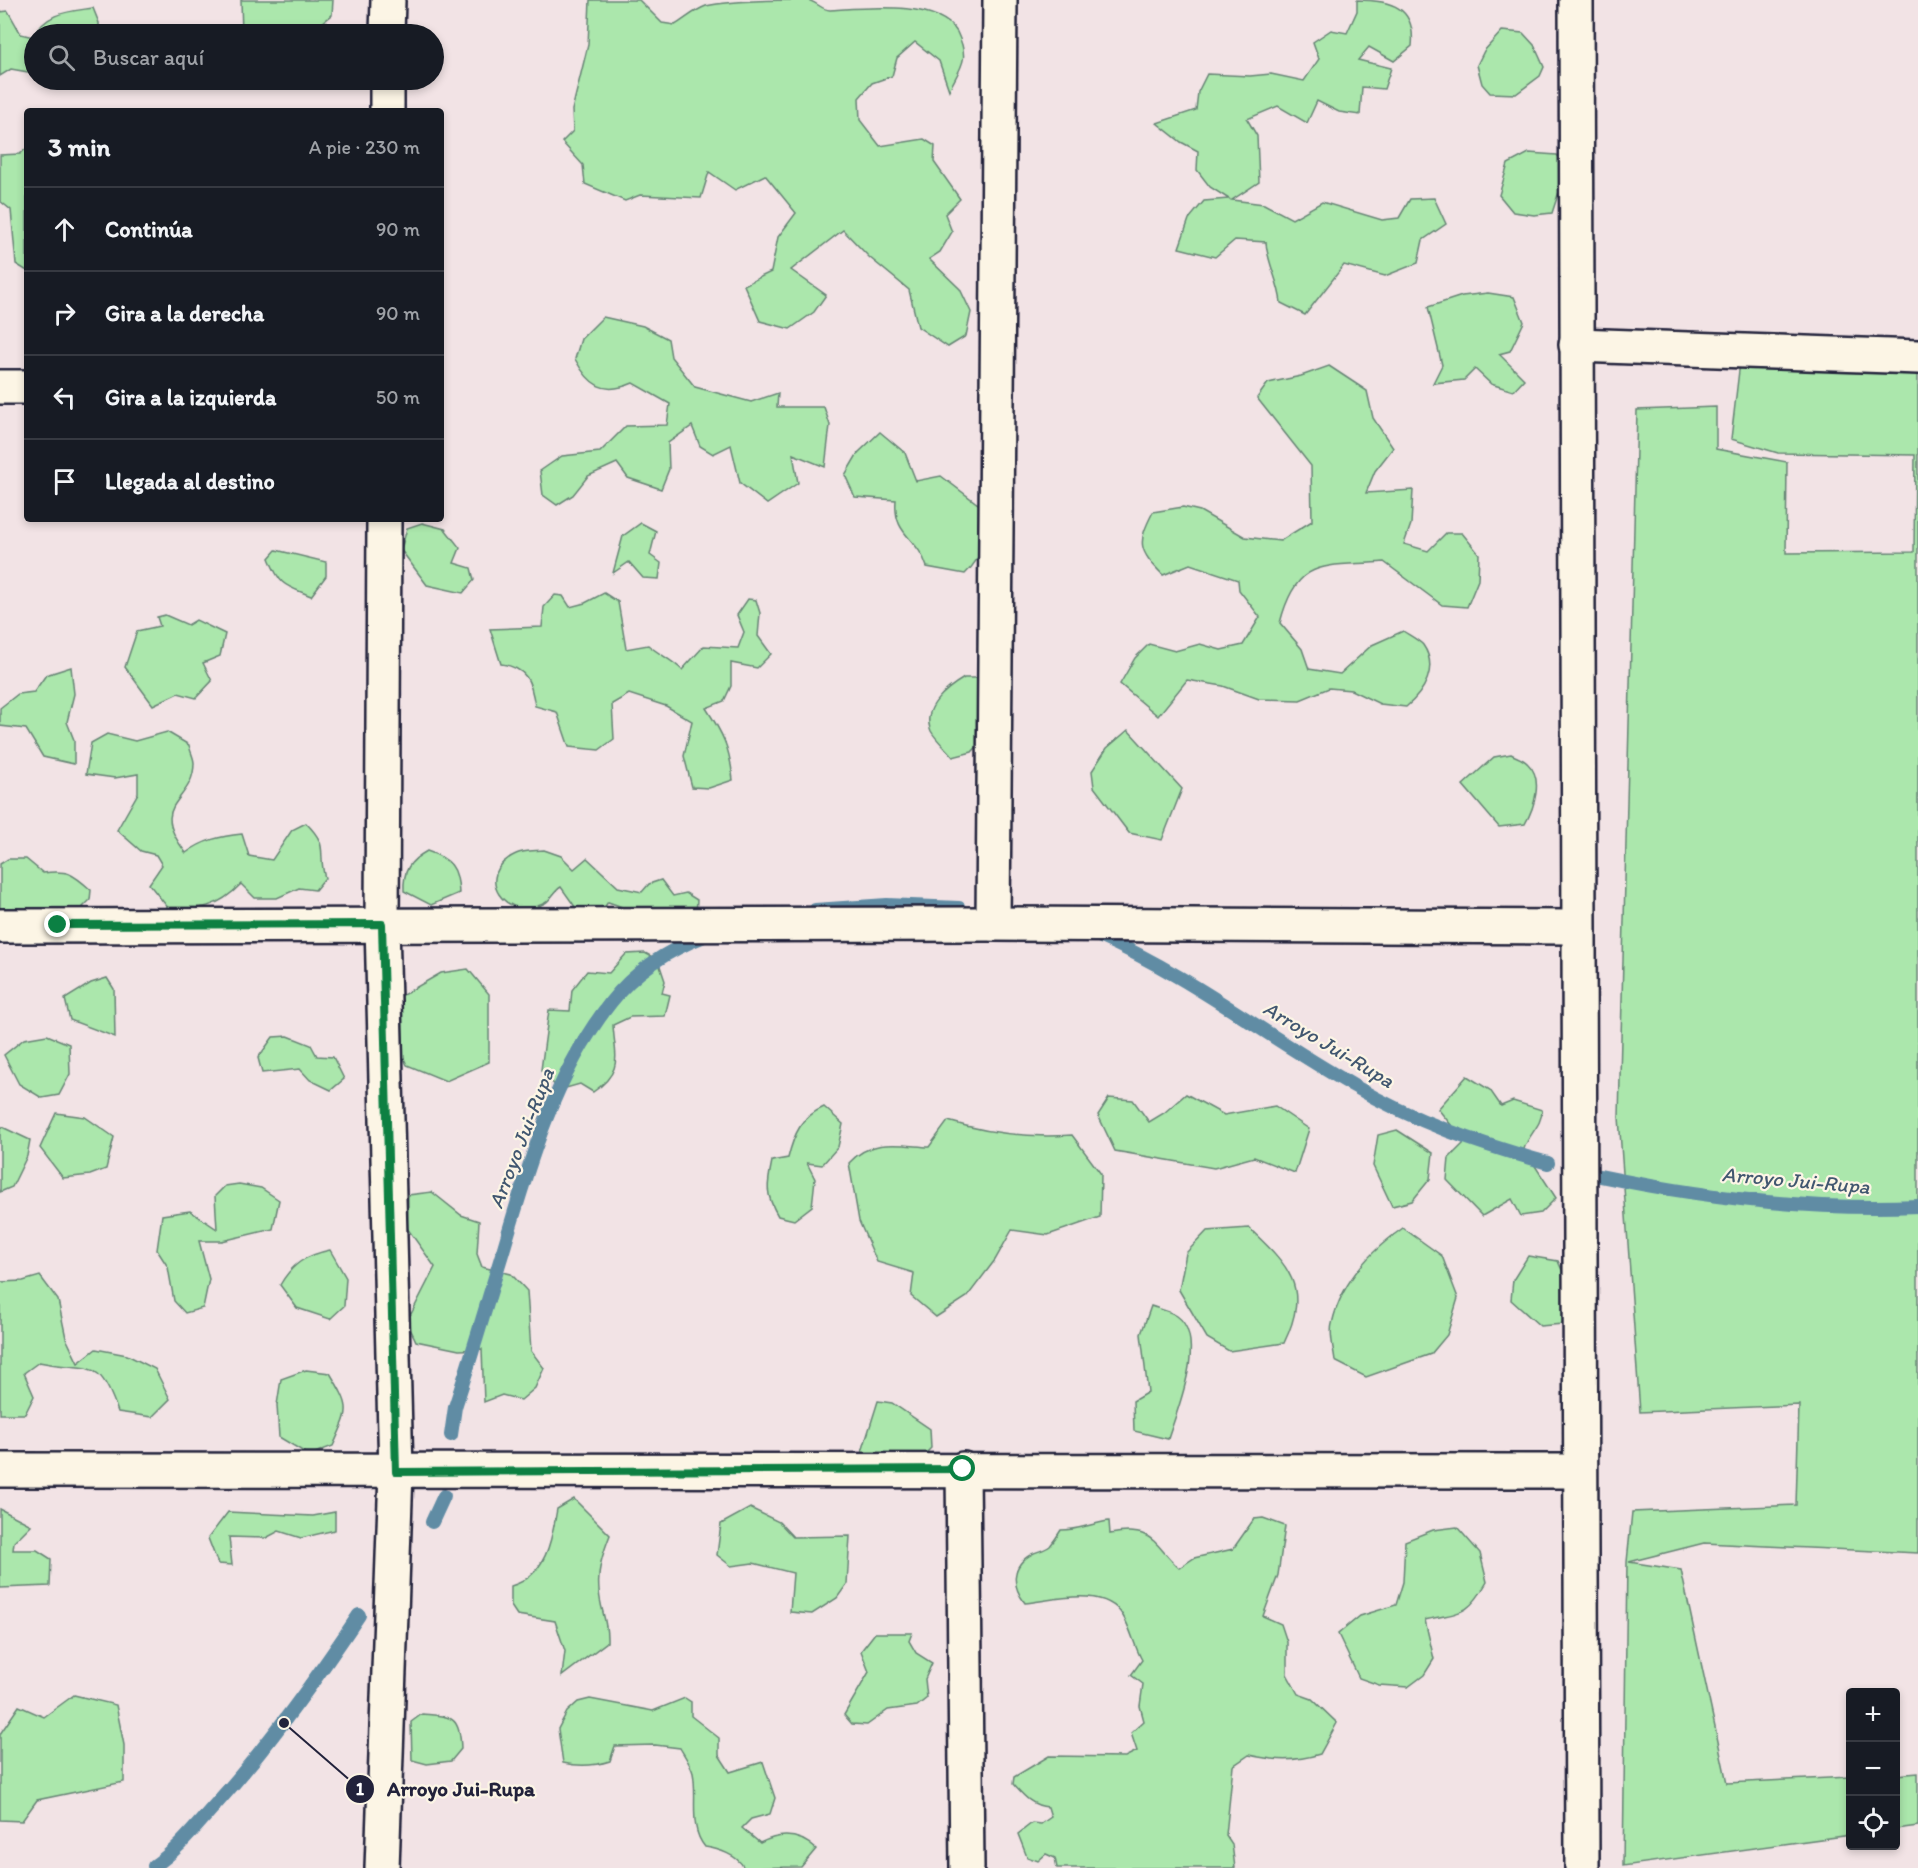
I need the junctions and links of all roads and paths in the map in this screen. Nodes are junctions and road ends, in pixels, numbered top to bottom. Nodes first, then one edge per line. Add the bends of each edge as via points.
1 (388, 0) edge
2 (1000, 0) edge
3 (1576, 0) edge
4 (387, 24) edge
5 (387, 90) edge
6 (387, 108) edge
7 (1576, 345) junction
8 (1918, 357) edge
9 (0, 387) edge
10 (24, 387) edge
11 (384, 522) edge
12 (382, 924) junction
13 (993, 924) junction
14 (0, 926) edge
15 (1578, 927) junction
16 (963, 1469) junction
17 (0, 1470) edge
18 (1580, 1471) junction
19 (396, 1472) junction
20 (382, 1868) edge
21 (967, 1868) edge
22 (1582, 1868) edge

1 - 4 street
2 - 13 street
3 - 7 street
5 - 6 street
7 - 8 street
7 - 15 street
9 - 10 street
11 - 12 street
12 - 13 street
12 - 14 street
12 - 19 street
13 - 15 street
15 - 18 street
16 - 18 street
16 - 19 street
16 - 21 street
17 - 19 street
18 - 22 street
19 - 20 street

